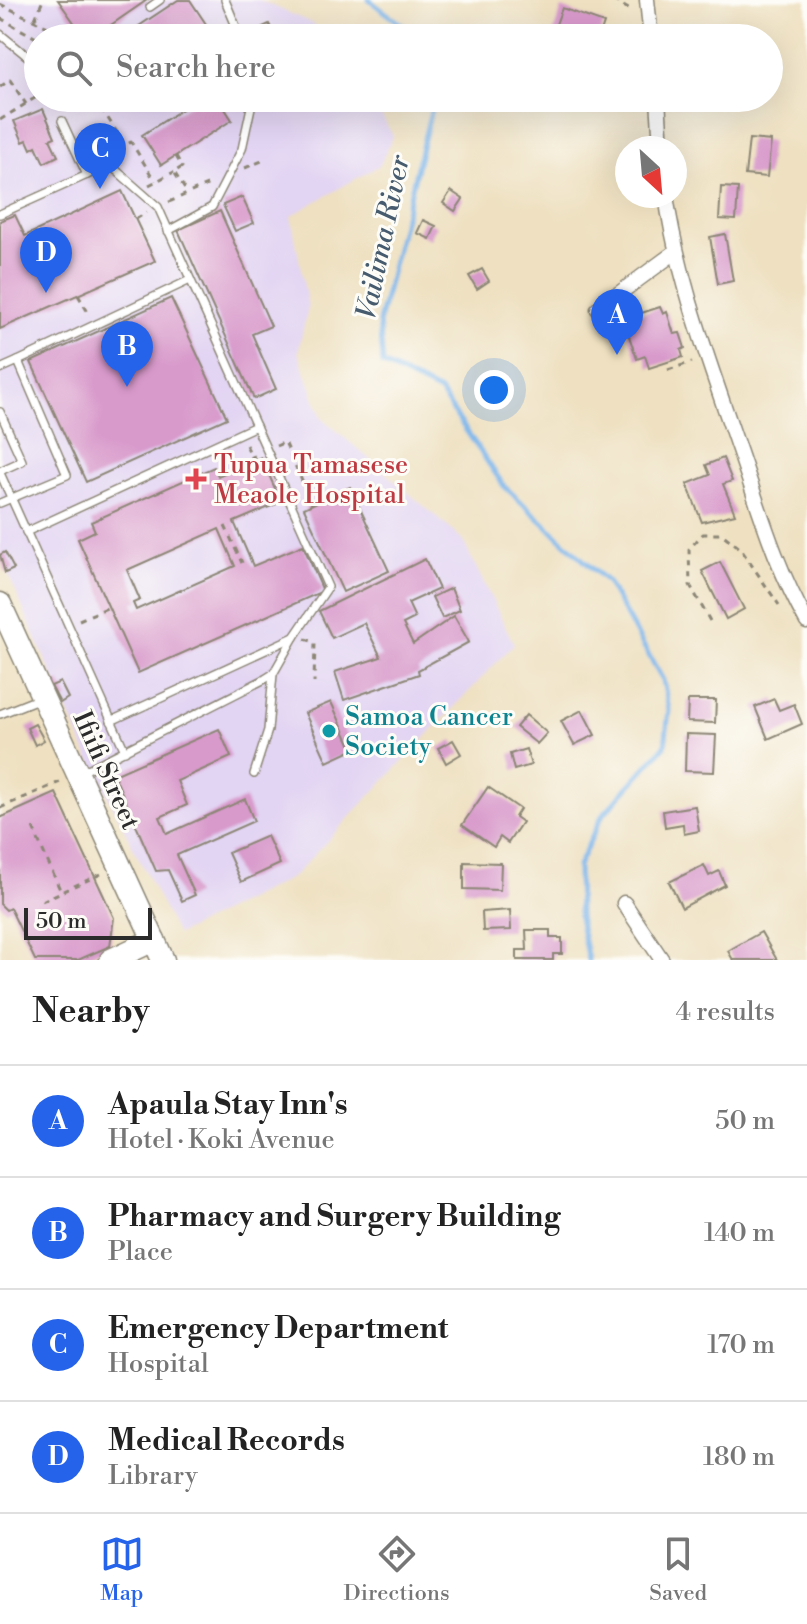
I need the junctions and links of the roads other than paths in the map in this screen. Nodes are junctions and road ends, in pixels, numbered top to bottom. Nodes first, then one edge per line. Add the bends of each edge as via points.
1 (160, 0) edge
2 (225, 0) edge
3 (647, 0) edge
4 (150, 7) dead end
5 (235, 24) edge
6 (650, 24) edge
7 (0, 34) edge
8 (24, 54) edge
9 (250, 112) edge
10 (659, 112) edge
11 (62, 121) dead end
12 (660, 136) edge
13 (87, 175) junction
14 (668, 208) edge
15 (0, 214) edge
16 (168, 231) junction
17 (674, 253) junction
18 (190, 280) junction
19 (598, 309) dead end
20 (18, 361) junction
21 (0, 369) edge
22 (0, 412) edge
23 (256, 426) junction
24 (0, 472) edge
25 (11, 499) junction
26 (0, 503) edge
27 (26, 532) junction
28 (0, 604) edge
29 (807, 622) edge
30 (294, 637) junction
31 (273, 674) junction
32 (44, 697) junction
33 (0, 714) edge
34 (111, 721) junction
35 (125, 751) junction
36 (78, 774) junction
37 (254, 774) dead end
38 (624, 903) dead end
39 (158, 950) edge
40 (111, 960) edge
41 (662, 960) edge

1 - 4 lane
2 - 5 lane
3 - 6 street
7 - 8 lane
9 - 16 lane via 242,149 212,207
10 - 12 street
11 - 13 lane
13 - 15 lane
13 - 16 lane via 109,164 158,207
14 - 17 street
16 - 18 lane
17 - 19 street
17 - 29 street via 772,547
18 - 20 lane
18 - 23 lane
20 - 21 lane
20 - 25 lane via 67,475
22 - 24 lane via 22,461
23 - 27 lane
23 - 30 lane via 328,587
24 - 25 lane
25 - 26 lane
25 - 27 lane
27 - 34 lane
28 - 32 main road, Ifiifi Street
30 - 31 lane
30 - 34 lane
31 - 35 lane
31 - 37 lane via 268,730
32 - 33 lane
32 - 36 main road, Ifiifi Street
34 - 35 lane
35 - 36 lane
36 - 39 main road, Ifiifi Street
38 - 41 street
39 - 40 main road

